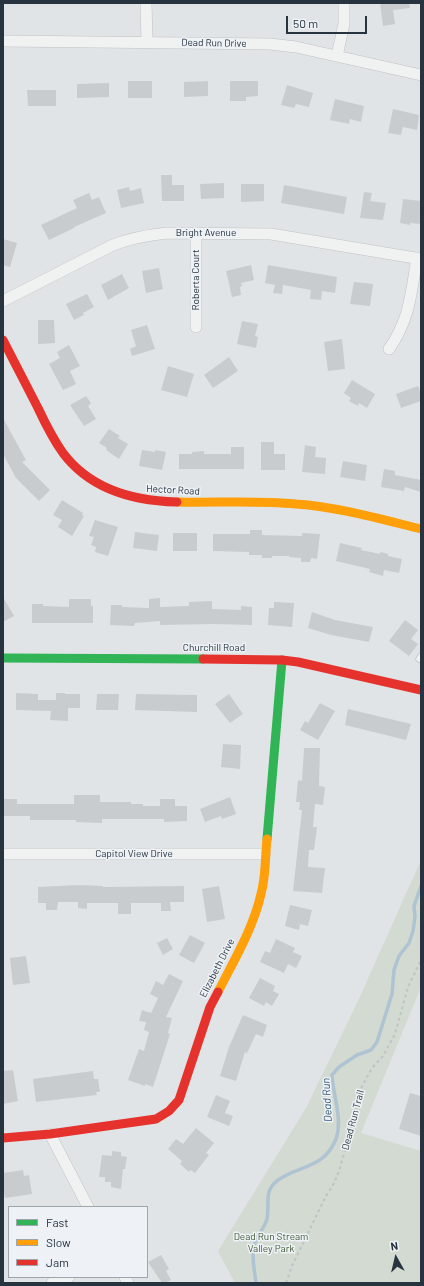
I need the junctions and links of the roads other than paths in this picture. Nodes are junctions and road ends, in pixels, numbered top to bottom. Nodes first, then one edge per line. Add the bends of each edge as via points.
1 (146, 3) edge
2 (344, 3) edge
3 (3, 41) edge
4 (147, 42) junction
5 (337, 56) junction
6 (421, 75) edge
7 (196, 233) junction
8 (419, 259) edge
9 (3, 301) edge
10 (196, 327) dead end
11 (3, 340) edge
12 (389, 349) dead end
13 (421, 529) edge
14 (3, 658) edge
15 (282, 660) junction
16 (421, 690) edge
17 (3, 854) edge
18 (265, 854) junction
19 (50, 1134) junction
20 (3, 1138) edge
21 (87, 1206) edge
22 (66, 1278) edge
23 (52, 1283) edge

1 - 4 street
2 - 5 street via 344,24
3 - 4 street, Dead Run Drive
4 - 5 street, Dead Run Drive via 270,44
5 - 6 street, Dead Run Drive
7 - 8 street, Bright Avenue via 271,234
7 - 9 street, Bright Avenue via 167,233 119,242
7 - 10 street, Roberta Court
8 - 12 street via 404,323
11 - 13 street, Hector Road via 53,438 77,468 108,489 126,496 165,502 273,502 309,505
14 - 15 street, Churchill Road
15 - 16 street, Churchill Road
15 - 18 street, Elizabeth Drive
17 - 18 street, Capitol View Drive
18 - 19 street, Elizabeth Drive via 262,892 257,911 210,1007 179,1100 173,1108 156,1119
19 - 20 street, Elizabeth Drive
19 - 21 street
22 - 23 street

